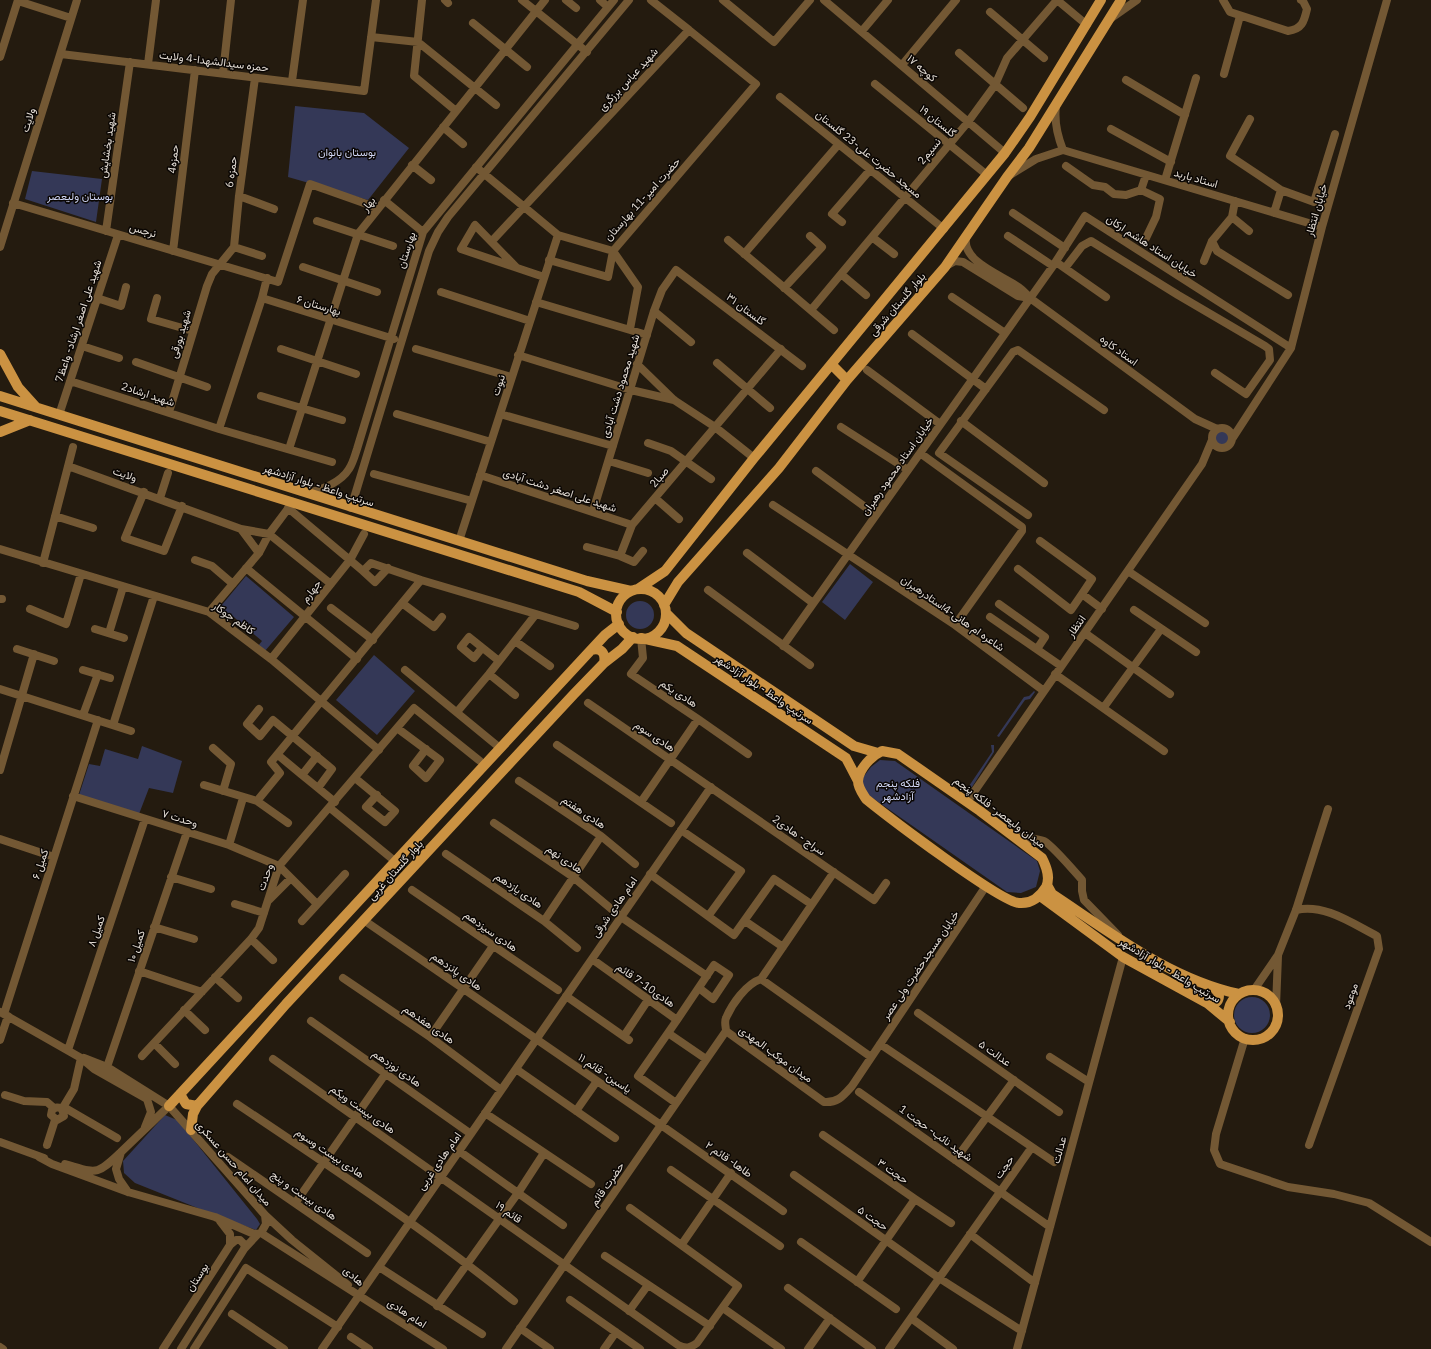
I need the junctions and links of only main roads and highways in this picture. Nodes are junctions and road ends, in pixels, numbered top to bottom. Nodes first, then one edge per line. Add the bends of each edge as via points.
1 (1102, 0) edge
2 (1121, 0) edge
3 (0, 354) edge
4 (832, 365) junction
5 (847, 380) junction
6 (0, 396) edge
7 (38, 408) junction
8 (0, 411) edge
9 (30, 420) junction
10 (0, 432) edge
11 (665, 571) junction
12 (678, 582) junction
13 (604, 584) junction
14 (635, 590) junction
15 (596, 599) junction
16 (665, 609) junction
17 (617, 612) junction
18 (619, 624) junction
19 (637, 638) junction
20 (591, 650) junction
21 (604, 663) junction
22 (878, 753) junction
23 (858, 781) junction
24 (1047, 885) junction
25 (1040, 896) junction
26 (1215, 989) junction
27 (1240, 994) junction
28 (1207, 1004) junction
29 (1230, 1022) junction
30 (180, 1094) junction
31 (169, 1106) road end
32 (197, 1106) junction
33 (191, 1130) road end

1 - 4 main road, بلوار گلستان شرقی via 1006,153
2 - 5 main road, بلوار گلستان شرقی via 1030,148 966,238 945,267
3 - 7 main road via 18,387
4 - 5 main road
4 - 11 main road, بلوار گلستان شرقی via 754,458
5 - 12 main road, بلوار گلستان شرقی via 779,468
6 - 7 main road, سرتیپ واعظ - بلوار آزادشهر
7 - 13 main road, سرتیپ واعظ - بلوار آزادشهر via 313,492 587,581
8 - 9 main road
9 - 10 main road
9 - 15 main road via 291,505
11 - 12 main road via 668,580
11 - 14 main road, بلوار گلستان شرقی
12 - 16 main road, بلوار گلستان شرقی
13 - 14 main road, سرتیپ واعظ - بلوار آزادشهر
13 - 15 main road via 602,596
14 - 16 main road via 654,592
14 - 17 main road via 621,599
15 - 17 main road
16 - 19 main road via 664,623 659,631 651,636
16 - 22 main road, سرتیپ واعظ - بلوار آزادشهر via 686,633 854,746
17 - 18 main road
18 - 19 main road via 625,632
18 - 20 main road, بلوار گلستان غربی
19 - 21 main road, بلوار گلستان غربی
19 - 23 main road, سرتیپ واعظ - بلوار آزادشهر via 677,646 846,758
20 - 21 main road via 597,648 603,651
20 - 30 main road, بلوار گلستان غربی
21 - 32 main road, بلوار گلستان غربی via 286,1004
22 - 23 main road via 862,768
22 - 24 main road, میدان ولیعصر- فلکه پنجم via 882,751 898,754 1042,858 1048,876
23 - 25 main road via 866,799 986,886 1018,903
24 - 25 main road
24 - 26 main road, سرتیپ واعظ - بلوار آزادشهر via 1052,894 1161,964
25 - 28 main road, سرتیپ واعظ - بلوار آزادشهر via 1123,957
26 - 27 main road, سرتیپ واعظ - بلوار آزادشهر
26 - 28 main road via 1219,992 1220,998 1212,1005
27 - 29 main road via 1230,1006
27 - 29 main road via 1254,990 1268,995 1276,1006 1277,1022 1268,1035 1257,1039 1245,1038 1238,1034
28 - 29 main road, سرتیپ واعظ - بلوار آزادشهر
30 - 31 main road, بلوار گلستان غربی
30 - 32 main road via 186,1104
32 - 33 main road, بلوار گلستان غربی

